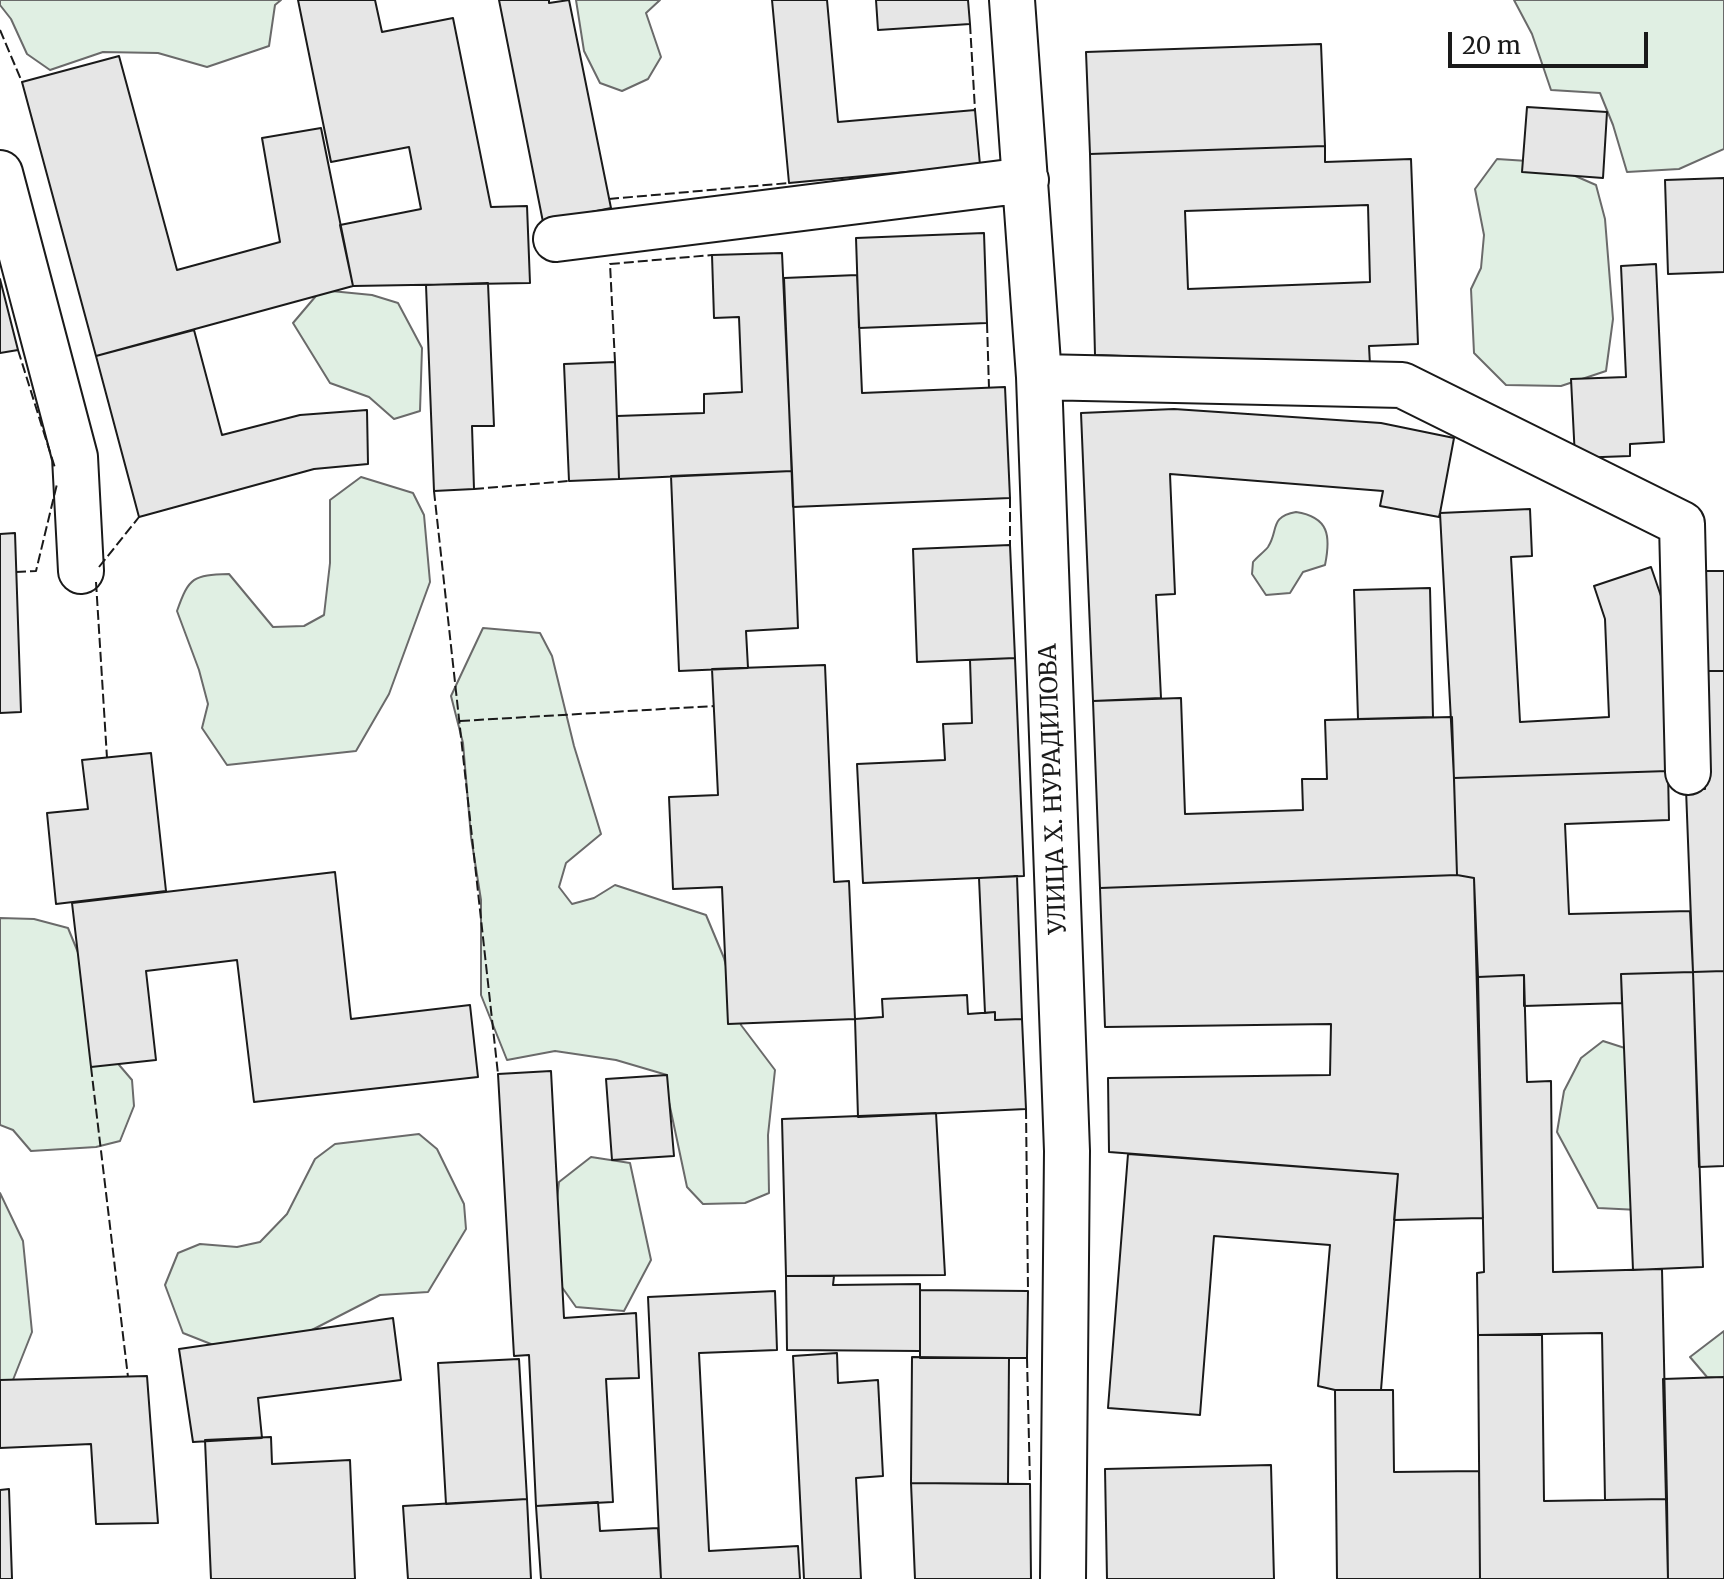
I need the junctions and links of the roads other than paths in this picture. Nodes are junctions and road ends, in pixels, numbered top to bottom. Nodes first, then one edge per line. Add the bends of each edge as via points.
1 (1012, 0) edge
2 (0, 173) edge
3 (1026, 180) junction
4 (556, 239) dead end
5 (1039, 377) junction
6 (81, 571) dead end
7 (1688, 772) dead end
8 (1063, 1579) edge

1 - 3 street, УЛИЦА Х. НУРАДИЛОВА
2 - 6 street via 75,457
3 - 4 street
3 - 5 street, УЛИЦА Х. НУРАДИЛОВА
5 - 7 street via 1402,385 1682,524
5 - 8 street, УЛИЦА Х. НУРАДИЛОВА via 1067,1151

